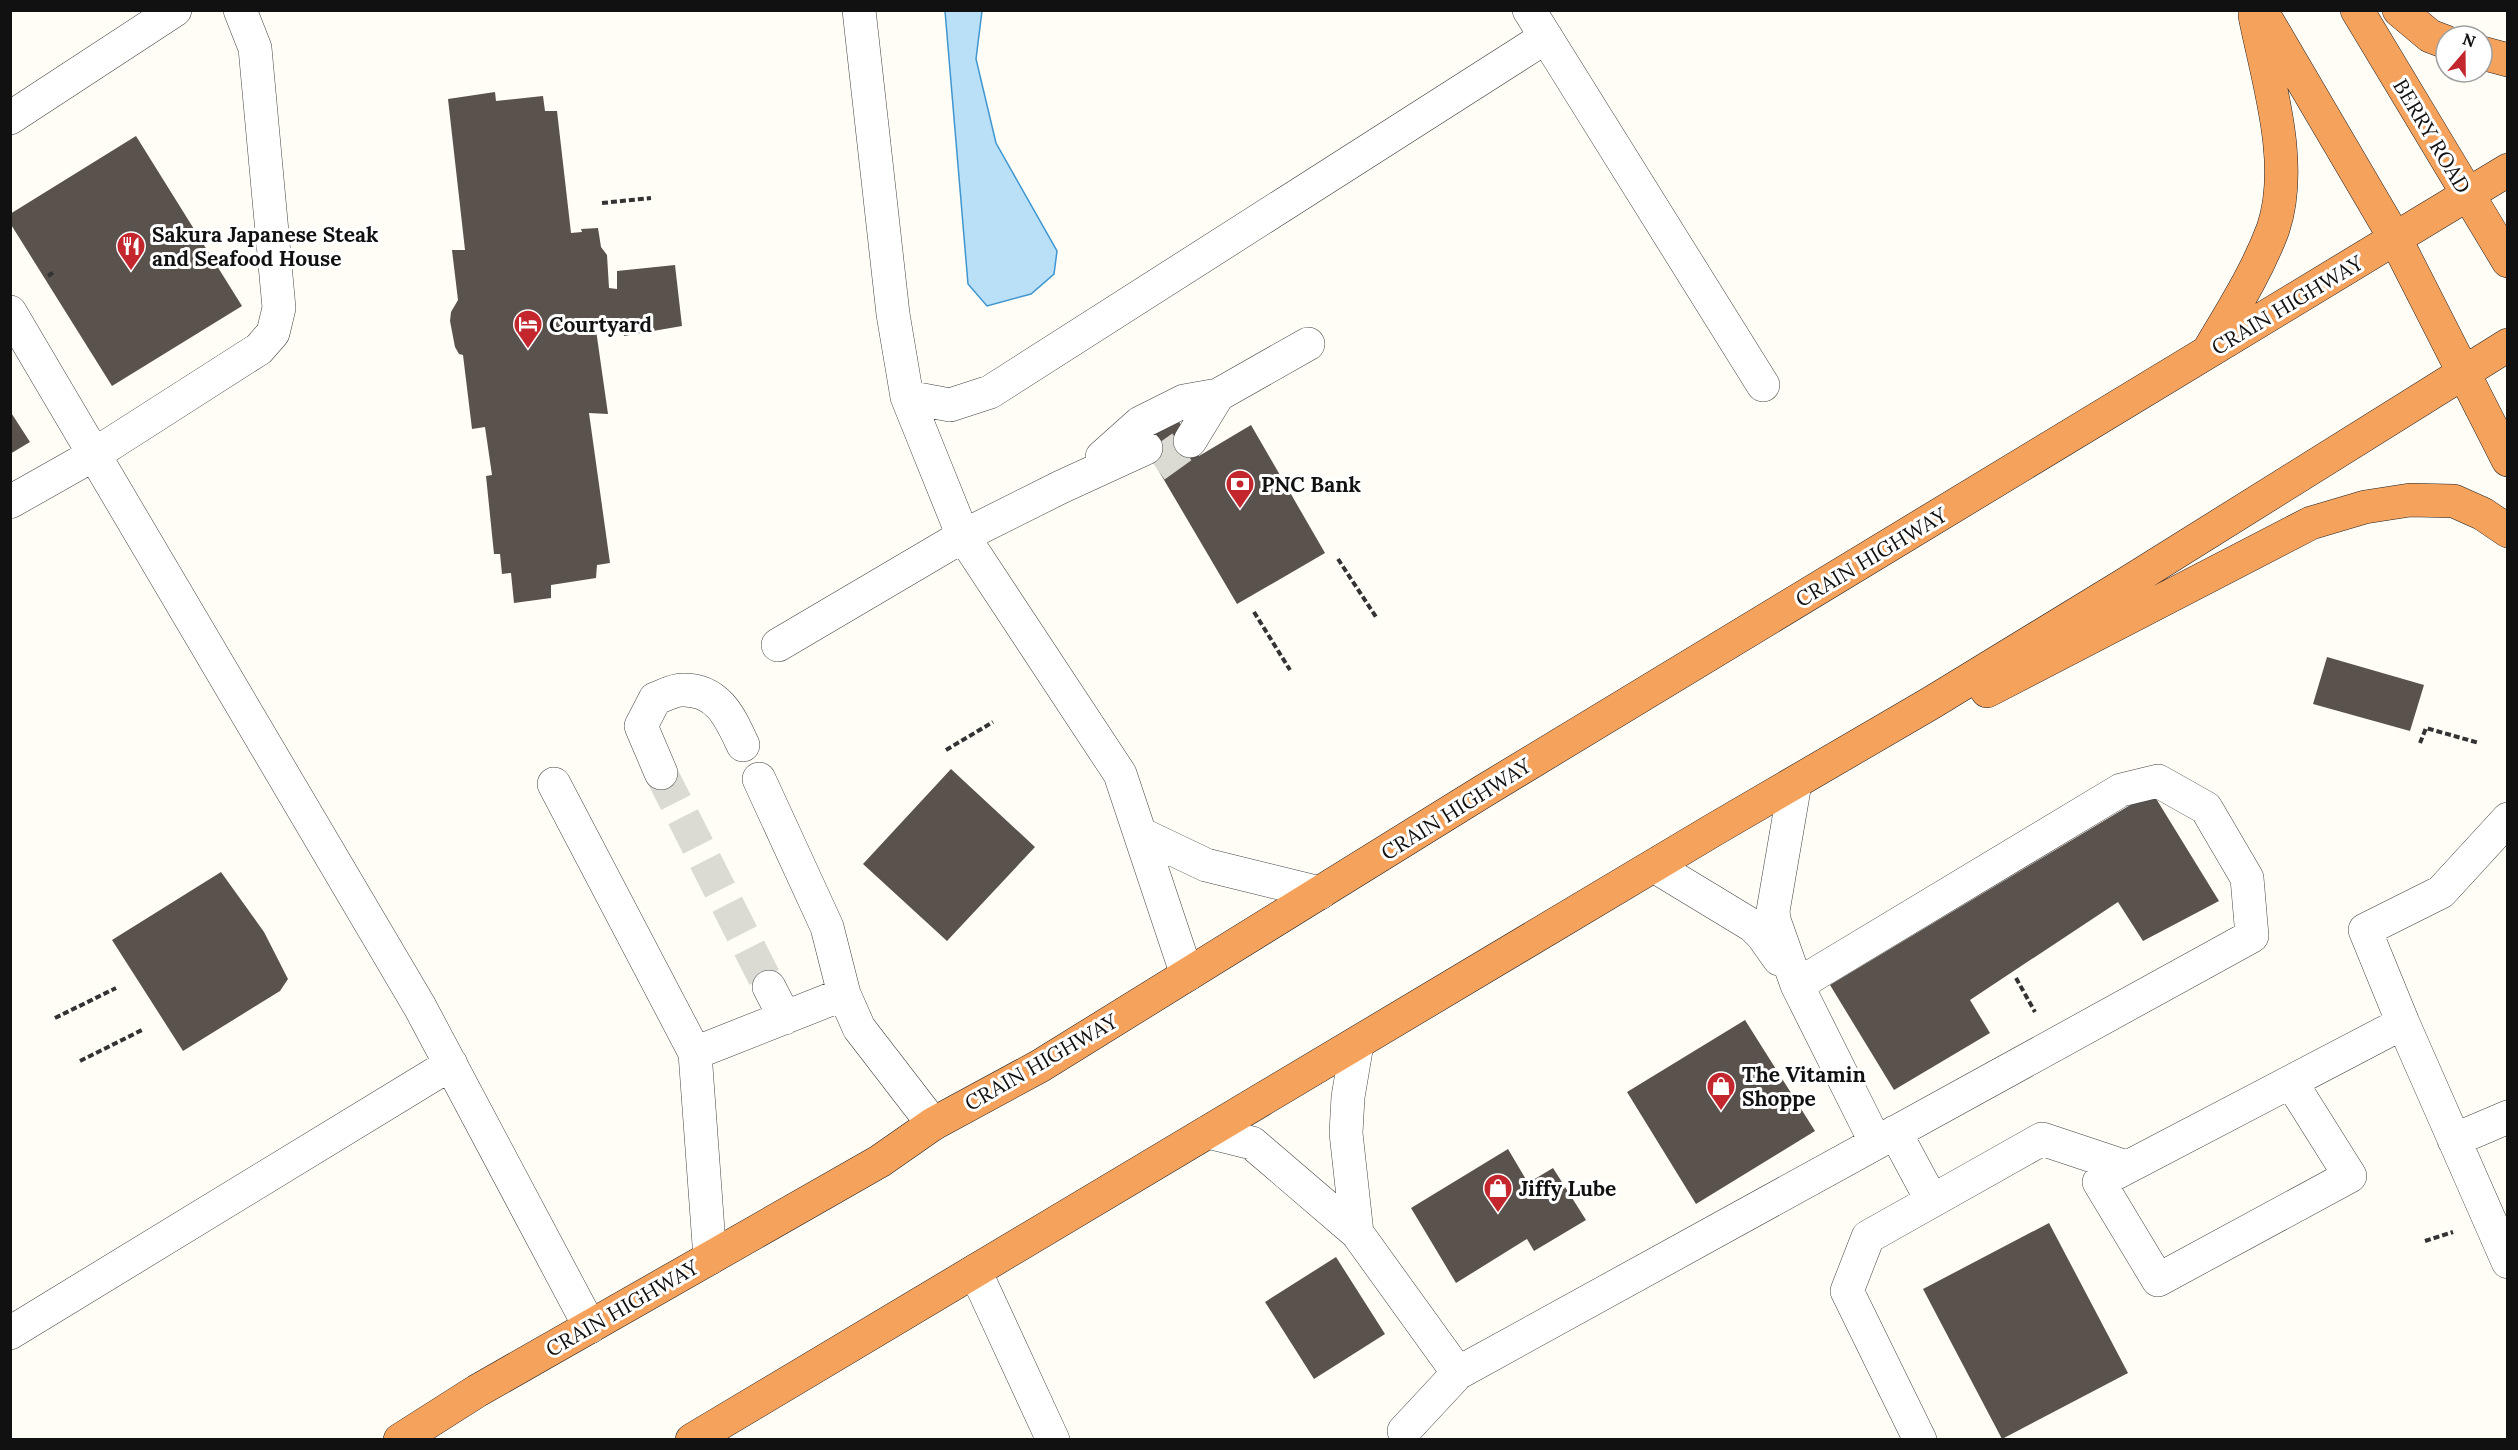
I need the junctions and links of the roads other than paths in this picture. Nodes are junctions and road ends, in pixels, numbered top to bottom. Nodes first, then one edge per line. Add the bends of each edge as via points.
1 (175, 10) edge
2 (240, 10) edge
3 (859, 10) edge
4 (2254, 10) edge
5 (2261, 10) edge
6 (2356, 10) edge
7 (2399, 10) edge
8 (1537, 24) edge
9 (2434, 38) edge
10 (10, 118) edge
11 (2508, 170) edge
12 (2468, 195) junction
13 (2396, 240) junction
14 (2508, 261) edge
15 (10, 312) edge
16 (1308, 344) dead end
17 (2508, 345) edge
18 (2206, 354) junction
19 (2463, 372) junction
20 (1763, 385) dead end
21 (1218, 395) junction
22 (907, 397) junction
23 (1186, 434) tunnel mouth
24 (95, 454) junction
25 (1151, 457) tunnel mouth
26 (2508, 460) edge
27 (1076, 480) junction
28 (10, 502) edge
29 (2508, 531) edge
30 (963, 536) junction
31 (778, 645) dead end
32 (743, 745) dead end
33 (661, 772) tunnel mouth
34 (759, 779) dead end
35 (554, 783) dead end
36 (1794, 789) junction
37 (2508, 819) edge
38 (1715, 829) junction
39 (1141, 834) junction
40 (1654, 866) junction
41 (1320, 893) junction
42 (1187, 975) junction
43 (1797, 985) junction
44 (769, 987) tunnel mouth
45 (844, 994) junction
46 (785, 1018) junction
47 (2403, 1023) junction
48 (1357, 1044) junction
49 (695, 1053) junction
50 (450, 1064) junction
51 (2291, 1082) junction
52 (2508, 1118) edge
53 (933, 1124) junction
54 (1208, 1132) junction
55 (1886, 1138) junction
56 (2454, 1140) junction
57 (2126, 1167) junction
58 (1932, 1201) junction
59 (2498, 1217) edge
60 (1357, 1233) junction
61 (710, 1258) junction
62 (2508, 1262) edge
63 (975, 1271) junction
64 (590, 1327) junction
65 (10, 1333) edge
66 (1458, 1373) junction
67 (1403, 1437) edge
68 (400, 1440) edge
69 (692, 1440) edge
70 (1053, 1440) edge
71 (1920, 1440) edge

1 - 10 lane
2 - 24 lane via 255,48 279,308 273,333 259,350
3 - 22 lane via 893,314
4 - 18 highway via 2281,146 2279,195 2273,227 2250,281
5 - 13 highway
6 - 12 highway, BERRY ROAD
7 - 9 highway
8 - 20 lane
8 - 22 lane via 990,392 950,405
11 - 12 highway, CRAIN HIGHWAY
12 - 13 highway, CRAIN HIGHWAY
12 - 14 highway, BERRY ROAD
13 - 18 highway, CRAIN HIGHWAY
13 - 19 highway
15 - 24 lane
16 - 21 lane
17 - 19 highway
18 - 41 highway, CRAIN HIGHWAY
19 - 26 highway
19 - 38 highway via 1931,703
21 - 23 lane
21 - 27 lane via 1184,401 1140,423
22 - 30 lane
24 - 28 lane
24 - 50 lane via 415,997
25 - 27 lane
27 - 30 lane
29 - 36 highway via 2454,501 2410,500 2365,507 2311,523
30 - 31 lane
30 - 39 lane via 1120,774
32 - 33 lane via 727,711 706,694 681,690 655,699 641,726
34 - 45 lane via 827,927
35 - 49 lane
36 - 38 highway
36 - 43 lane via 1773,916
37 - 47 lane via 2441,892 2366,930
38 - 40 highway
39 - 41 lane via 1206,865
39 - 42 lane
40 - 43 lane via 1753,926
40 - 48 highway
41 - 42 highway, CRAIN HIGHWAY
42 - 53 highway, CRAIN HIGHWAY via 1040,1066
43 - 55 lane
43 - 55 lane via 2121,790 2158,781 2206,808 2247,878 2252,936
44 - 46 lane
45 - 46 lane
45 - 53 lane via 859,1028
46 - 49 lane
47 - 51 lane
47 - 56 lane
48 - 54 highway
48 - 60 lane via 1346,1133
49 - 61 lane
50 - 64 lane
50 - 65 lane
51 - 57 lane
51 - 57 lane via 2350,1176 2158,1280 2099,1182
52 - 56 lane
53 - 61 highway, CRAIN HIGHWAY via 880,1161
54 - 60 lane via 1252,1143
54 - 63 highway
55 - 58 lane
55 - 66 lane
56 - 59 lane
57 - 58 lane via 2043,1139
58 - 71 lane via 1868,1237 1847,1291
59 - 62 lane
60 - 66 lane
61 - 64 highway, CRAIN HIGHWAY
63 - 69 highway
63 - 70 lane
64 - 68 highway, CRAIN HIGHWAY
66 - 67 lane

